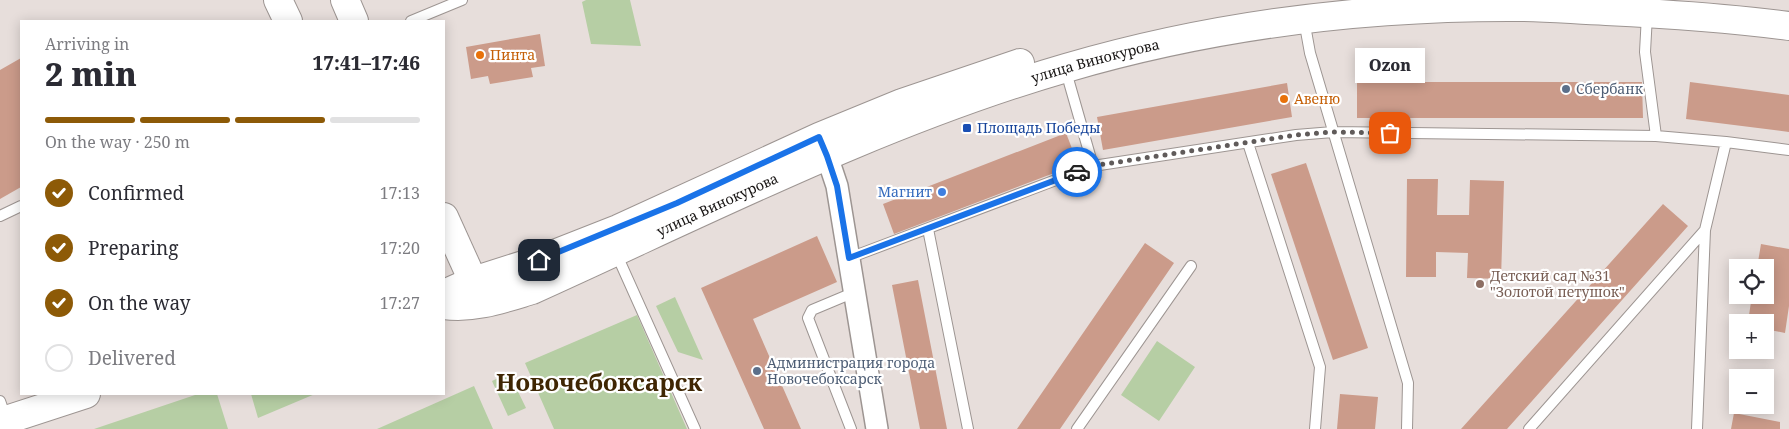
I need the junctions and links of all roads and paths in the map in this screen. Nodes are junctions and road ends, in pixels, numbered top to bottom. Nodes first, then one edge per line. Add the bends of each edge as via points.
1 (278, 0) edge
2 (345, 0) edge
3 (462, 0) edge
4 (1725, 0) edge
5 (1303, 6) edge
6 (1615, 6) edge
7 (1789, 8) edge
8 (1648, 13) junction
9 (288, 20) edge
10 (354, 20) edge
11 (413, 20) edge
12 (1789, 26) edge
13 (1063, 59) junction
14 (1333, 132) junction
15 (1656, 136) junction
16 (1726, 142) junction
17 (1248, 143) junction
18 (823, 146) junction
19 (1789, 150) edge
20 (1092, 166) junction
21 (20, 206) edge
22 (0, 216) edge
23 (445, 219) edge
24 (928, 229) junction
25 (1705, 230) junction
26 (616, 252) junction
27 (849, 258) junction
28 (1191, 266) dead end
29 (474, 281) junction
30 (855, 292) junction
31 (445, 294) edge
32 (445, 305) edge
33 (82, 395) edge
34 (2, 414) edge
35 (695, 429) edge
36 (851, 429) edge
37 (877, 429) edge
38 (968, 429) edge
39 (1077, 429) edge
40 (1315, 429) edge
41 (1407, 429) edge
42 (1529, 429) edge
43 (1698, 429) edge

1 - 9 main road
2 - 10 main road
3 - 11 lane
4 - 7 main road
5 - 6 main road, улица Винокурова via 1408,10
5 - 13 main road, улица Винокурова via 1216,13
5 - 14 lane via 1310,53
6 - 8 main road, улица Винокурова
8 - 12 main road, улица Винокурова
8 - 15 lane via 1645,52
13 - 18 main road, улица Винокурова via 944,88
13 - 20 lane
14 - 15 lane
14 - 17 lane
14 - 41 lane via 1408,383
15 - 16 lane
16 - 19 lane
16 - 25 lane
17 - 20 lane
17 - 40 lane via 1320,367
18 - 26 main road, улица Винокурова
18 - 27 street via 837,186
18 - 29 main road, улица Винокурова via 539,260
20 - 24 lane
21 - 22 lane
23 - 29 main road
24 - 27 lane
24 - 38 lane
25 - 42 lane
25 - 43 lane
26 - 32 main road, улица Винокурова via 532,290 497,301 459,307
26 - 35 lane
27 - 30 street
28 - 39 lane
29 - 31 main road, улица Винокурова
30 - 36 lane via 812,310 808,318
30 - 37 street
33 - 34 main road

